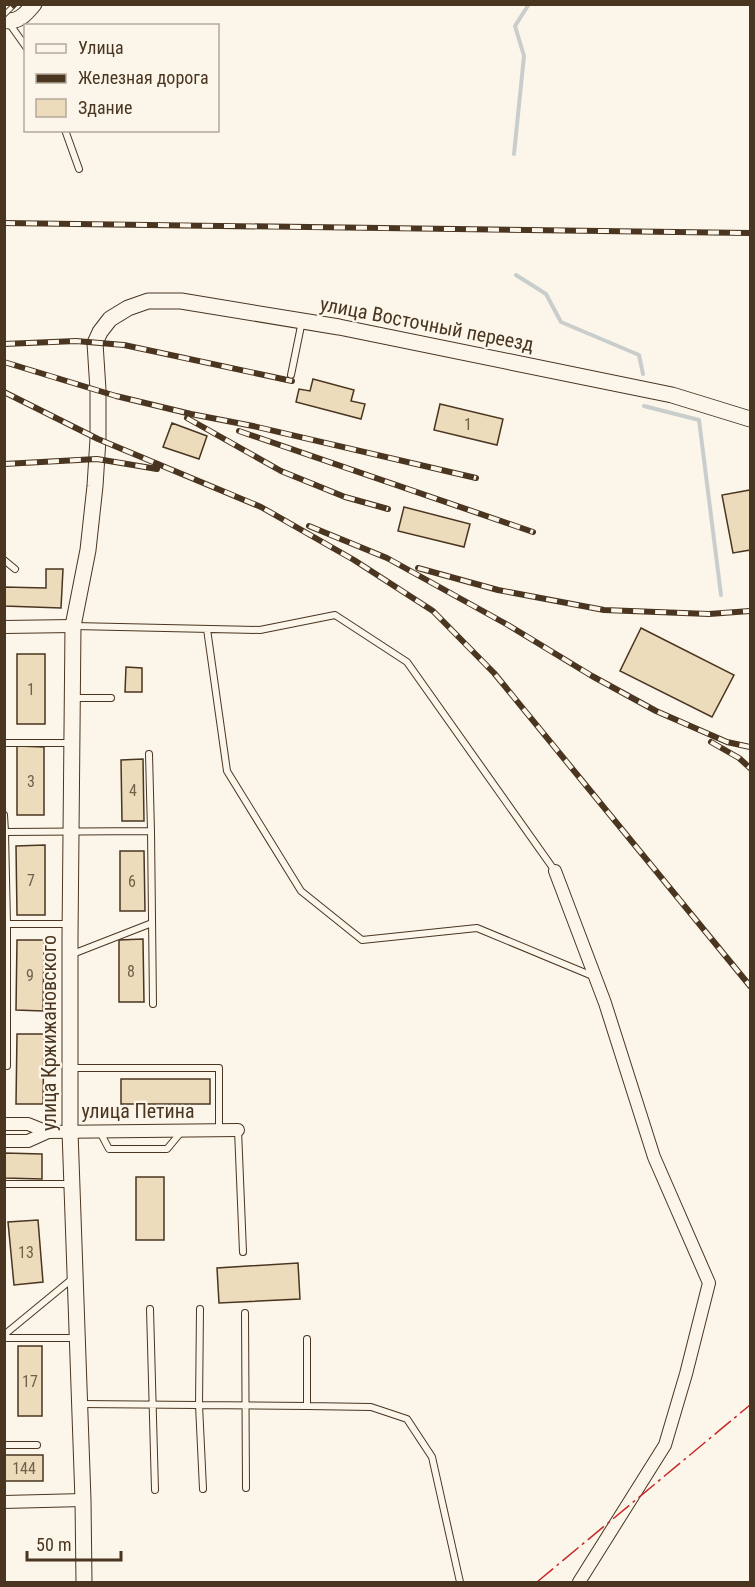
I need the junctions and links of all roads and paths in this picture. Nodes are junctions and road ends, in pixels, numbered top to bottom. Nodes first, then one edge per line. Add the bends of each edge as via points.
1 (34, 4) edge
2 (7, 21) edge
3 (24, 44) edge
4 (66, 132) edge
5 (79, 169) dead end
6 (302, 320) junction
7 (100, 332) joint
8 (291, 375) dead end
9 (750, 419) edge
10 (4, 560) edge
11 (15, 569) dead end
12 (73, 626) junction
13 (4, 627) edge
14 (207, 629) junction
15 (72, 698) junction
16 (111, 698) dead end
17 (72, 742) junction
18 (4, 743) edge
19 (149, 754) dead end
20 (4, 815) edge
21 (151, 831) junction
22 (5, 832) edge
23 (71, 832) junction
24 (5, 850) edge
25 (555, 871) joint
26 (152, 923) junction
27 (6, 924) edge
28 (71, 924) junction
29 (70, 956) junction
30 (595, 977) junction
31 (153, 1004) dead end
32 (4, 1066) edge
33 (70, 1068) junction
34 (4, 1124) edge
35 (219, 1130) junction
36 (238, 1130) joint
37 (70, 1131) junction
38 (100, 1131) junction
39 (183, 1131) junction
40 (48, 1132) junction
41 (4, 1141) edge
42 (4, 1184) edge
43 (72, 1184) junction
44 (243, 1252) dead end
45 (75, 1277) junction
46 (150, 1309) dead end
47 (200, 1309) dead end
48 (245, 1313) dead end
49 (4, 1337) edge
50 (77, 1338) junction
51 (307, 1339) dead end
52 (80, 1404) junction
53 (153, 1405) junction
54 (199, 1406) junction
55 (246, 1406) junction
56 (306, 1406) junction
57 (4, 1445) edge
58 (37, 1445) dead end
59 (246, 1488) dead end
60 (203, 1489) dead end
61 (155, 1490) dead end
62 (83, 1500) junction
63 (4, 1502) edge
64 (84, 1582) edge
65 (460, 1582) edge
66 (579, 1582) edge

1 - 2 street via 20,19
2 - 3 lane
4 - 5 lane
6 - 7 street, улица Восточный переезд via 181,301 148,301 128,308
6 - 8 lane
6 - 9 street, улица Восточный переезд via 672,395
7 - 12 street, улица Кржижановского via 95,343 95,486 88,550
10 - 11 lane
12 - 13 street
12 - 14 lane
12 - 15 street, улица Кржижановского
14 - 25 lane via 260,630 334,615 407,662
14 - 30 lane via 227,771 301,891 362,940 477,928
15 - 16 lane
15 - 17 street, улица Кржижановского
17 - 18 lane
17 - 23 street, улица Кржижановского
19 - 21 lane
20 - 22 lane
21 - 23 lane
21 - 26 lane
22 - 23 lane
22 - 24 lane
23 - 28 street, улица Кржижановского
24 - 27 lane
25 - 30 street
26 - 29 lane
26 - 31 lane
27 - 28 lane
27 - 32 lane
28 - 29 street, улица Кржижановского
29 - 33 street, улица Кржижановского
30 - 66 street via 654,1157 709,1283 665,1445
33 - 35 lane via 219,1068
33 - 37 street, улица Кржижановского
34 - 40 street via 28,1124
35 - 36 street, улица Петина
35 - 39 street, улица Петина
36 - 44 lane
37 - 38 street, улица Петина
37 - 40 street, улица Петина
37 - 43 street, улица Кржижановского
38 - 39 street, улица Петина
38 - 39 lane via 110,1149 167,1149
40 - 41 street, улица Петина via 28,1141
42 - 43 lane
43 - 45 street, улица Кржижановского
45 - 49 lane
45 - 50 street, улица Кржижановского
46 - 53 lane
47 - 54 lane
48 - 55 lane
49 - 50 lane
50 - 52 street, улица Кржижановского
51 - 56 lane
52 - 53 lane
52 - 62 street, улица Кржижановского
53 - 54 lane
53 - 61 lane
54 - 55 lane
54 - 60 lane
55 - 56 lane
55 - 59 lane
56 - 65 lane via 371,1407 407,1419 432,1457
57 - 58 lane
62 - 63 street
62 - 64 street, улица Кржижановского

